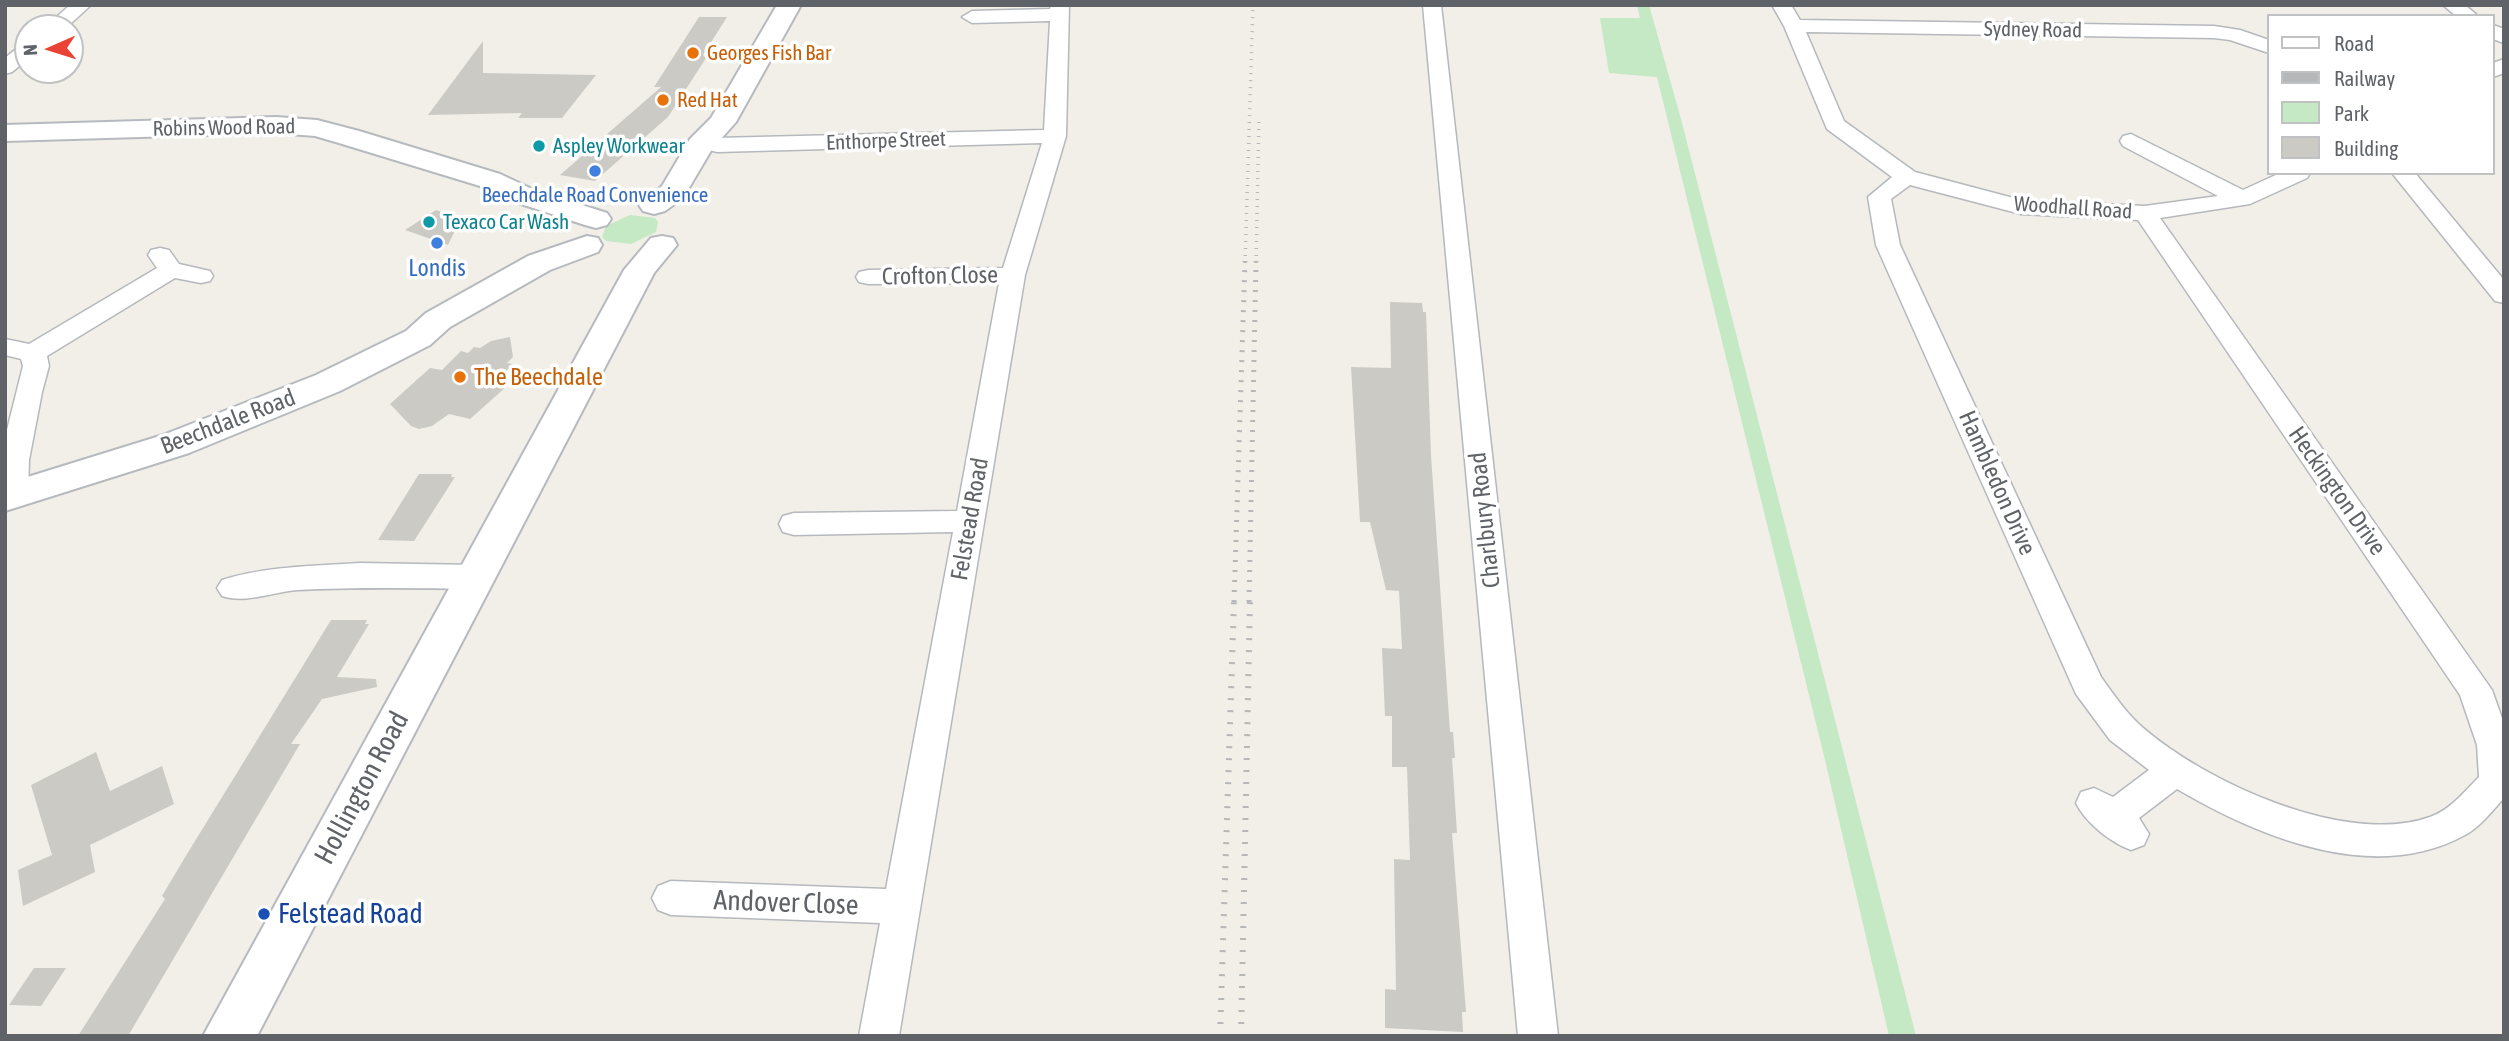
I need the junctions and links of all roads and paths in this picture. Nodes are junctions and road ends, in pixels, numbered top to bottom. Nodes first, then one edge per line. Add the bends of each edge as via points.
1 (789, 5) edge
2 (1432, 5) edge
3 (1781, 5) edge
4 (1059, 10) edge
5 (972, 17) dead end
6 (1794, 26) junction
7 (2268, 47) edge
8 (5, 133) edge
9 (720, 134) junction
10 (1055, 136) junction
11 (2131, 141) dead end
12 (2295, 175) edge
13 (2405, 175) edge
14 (1907, 177) junction
15 (2242, 199) junction
16 (2145, 214) junction
17 (627, 216) junction
18 (646, 256) junction
19 (1013, 275) junction
20 (201, 276) dead end
21 (868, 277) dead end
22 (2504, 296) edge
23 (5, 346) edge
24 (33, 353) junction
25 (9, 486) edge
26 (970, 521) junction
27 (794, 524) dead end
28 (476, 577) junction
29 (233, 588) dead end
30 (2176, 770) junction
31 (2500, 784) edge
32 (2112, 818) dead end
33 (2372, 840) joint
34 (671, 898) dead end
35 (902, 906) junction
36 (229, 1036) edge
37 (879, 1036) edge
38 (1538, 1036) edge

1 - 9 street
2 - 38 street, Charlbury Road
3 - 6 street, Woodhall Road
4 - 5 street
4 - 10 street, Felstead Road
6 - 7 street, Sydney Road via 2214,32
6 - 14 street, Woodhall Road via 1835,124
8 - 17 street, Robins Wood Road via 276,125 317,128 491,180 522,195
9 - 10 street, Enthorpe Street
9 - 17 street
10 - 19 street, Felstead Road
11 - 15 street
12 - 15 street, Woodhall Road
13 - 22 street
14 - 16 street, Woodhall Road via 2021,207
14 - 30 street, Hambledon Drive via 1879,197 1888,245 2088,685 2134,740
15 - 16 street, Woodhall Road
16 - 31 street, Heckington Drive via 2475,690 2494,745
17 - 18 street, Hollington Road via 677,230
17 - 18 street, Robins Wood Road via 591,251
17 - 25 street, Beechdale Road via 438,320 418,338 328,383 176,444
18 - 28 street, Hollington Road
19 - 21 street, Crofton Close
19 - 26 street, Felstead Road
20 - 24 street via 166,263
23 - 24 street
24 - 25 street via 36,366
26 - 27 street
26 - 35 street, Felstead Road
28 - 29 street via 360,575 283,593
28 - 36 street, Hollington Road
30 - 32 street
30 - 33 street, Hambledon Drive via 2248,809 2302,827
31 - 33 street, Heckington Drive via 2454,822 2421,836
34 - 35 street, Andover Close
35 - 37 street, Felstead Road

